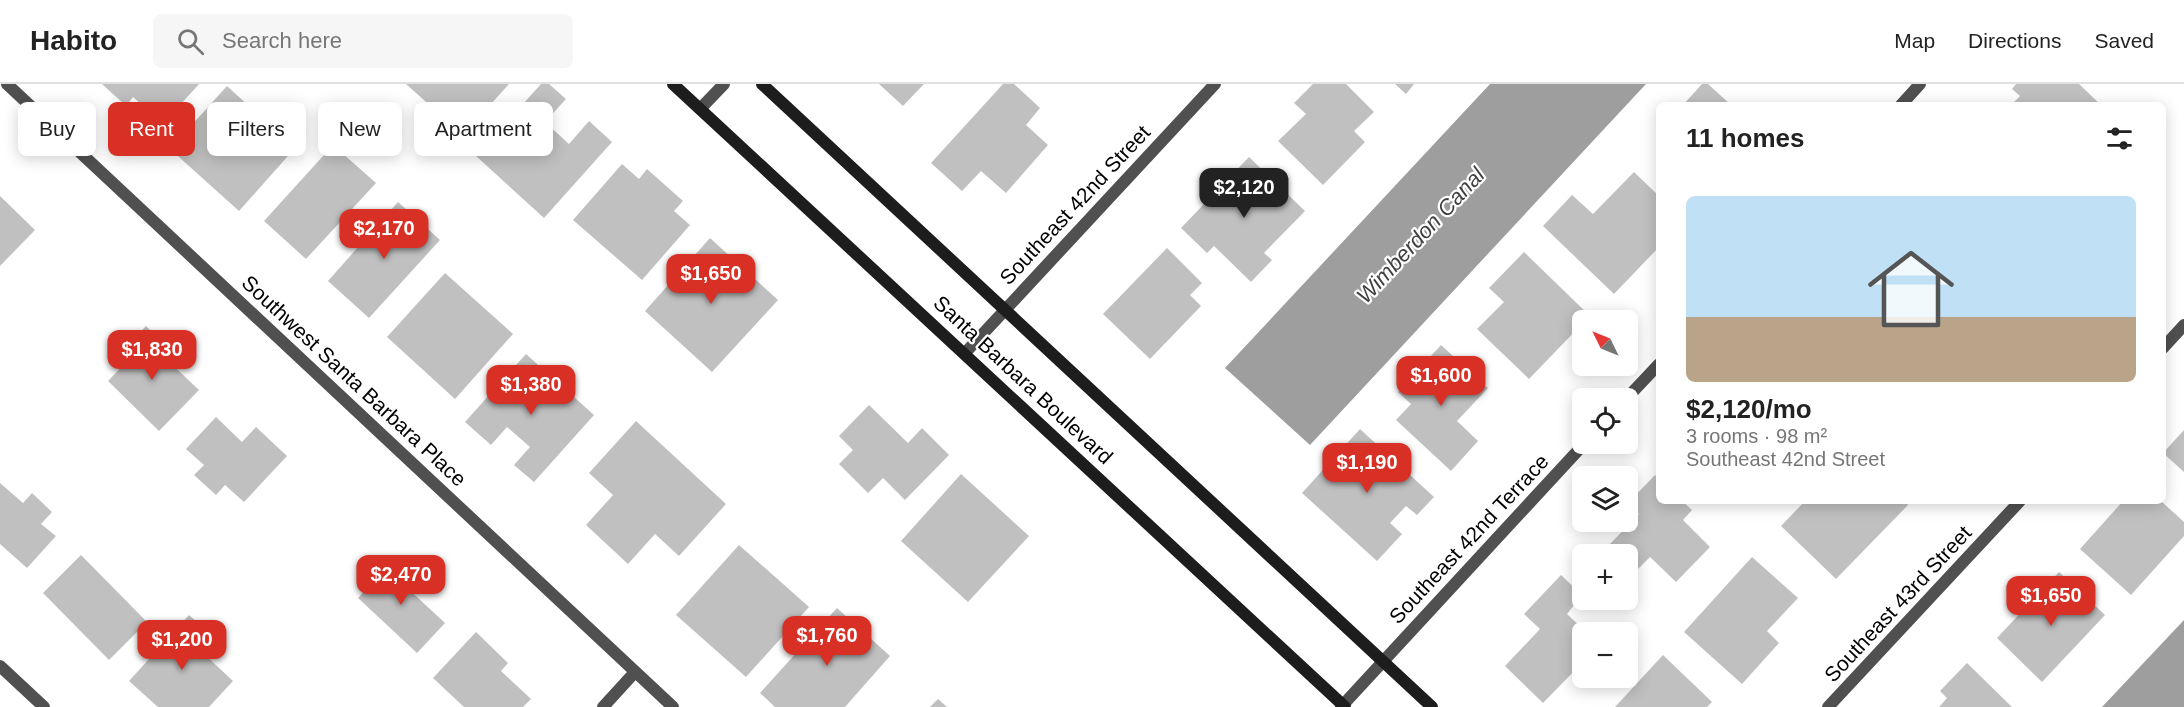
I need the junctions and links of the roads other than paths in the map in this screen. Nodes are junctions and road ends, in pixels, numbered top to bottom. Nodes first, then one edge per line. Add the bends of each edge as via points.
1 (8, 84) edge
2 (673, 84) edge
3 (724, 84) edge
4 (762, 84) edge
5 (1215, 84) edge
6 (1920, 84) edge
7 (1904, 102) edge
8 (700, 109) junction
9 (1005, 309) junction
10 (2184, 325) edge
11 (2166, 345) edge
12 (965, 353) junction
13 (1656, 367) edge
14 (1636, 388) edge
15 (1575, 454) edge
16 (2017, 504) edge
17 (1382, 660) junction
18 (0, 666) edge
19 (635, 672) junction
20 (1343, 706) edge
21 (44, 707) edge
22 (603, 707) edge
23 (673, 707) edge
24 (1432, 707) edge
25 (1828, 707) edge

1 - 19 street, Southwest Santa Barbara Place
2 - 8 main road, Santa Barbara Boulevard
3 - 8 street
4 - 9 main road, Santa Barbara Boulevard
5 - 9 street, Southeast 42nd Street
6 - 7 street
8 - 12 main road, Santa Barbara Boulevard
9 - 12 street, Southeast 42nd Street
9 - 17 main road, Santa Barbara Boulevard
10 - 11 street
12 - 20 main road, Santa Barbara Boulevard
13 - 14 street
15 - 17 street, Southeast 42nd Terrace
16 - 25 street, Southeast 43rd Street
17 - 20 street, Southeast 42nd Terrace
17 - 24 main road, Santa Barbara Boulevard
18 - 21 street
19 - 22 street
19 - 23 street, Southwest Santa Barbara Place

